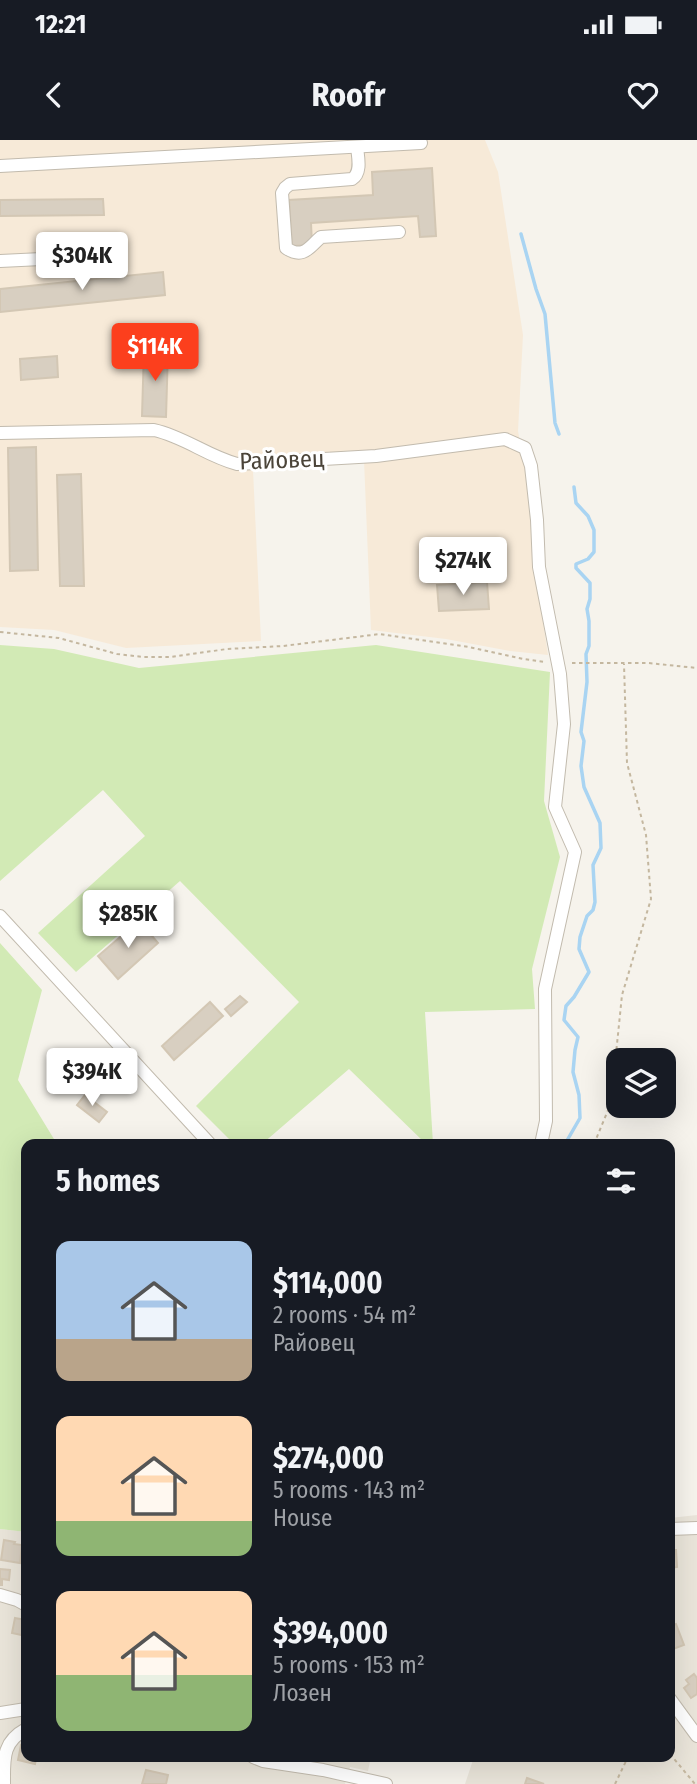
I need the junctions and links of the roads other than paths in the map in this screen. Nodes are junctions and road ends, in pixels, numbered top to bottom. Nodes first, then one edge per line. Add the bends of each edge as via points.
1 (421, 143) dead end
2 (358, 147) junction
3 (0, 166) edge
4 (399, 232) dead end
5 (104, 256) dead end
6 (0, 261) edge
7 (0, 433) edge
8 (0, 916) edge
9 (205, 1139) edge
10 (542, 1139) edge
11 (697, 1528) edge
12 (675, 1529) edge
13 (0, 1595) edge
14 (21, 1602) edge
15 (675, 1706) edge
16 (21, 1710) edge
17 (0, 1713) edge
18 (21, 1732) edge
19 (697, 1736) edge
20 (269, 1762) edge
21 (4, 1784) edge
22 (386, 1784) edge

1 - 2 street
2 - 3 street
2 - 4 street via 358,170 352,179 285,188 286,248 307,251 321,237
5 - 6 street
7 - 10 street, Райовец via 153,430 173,434 218,459 237,464 376,456 505,439 525,448 531,466 539,567 560,674 564,724 555,807 575,852 545,989 547,1121
8 - 9 street
11 - 12 street
13 - 14 street
15 - 19 street
16 - 17 street
18 - 21 street via 5,1750
20 - 22 street

